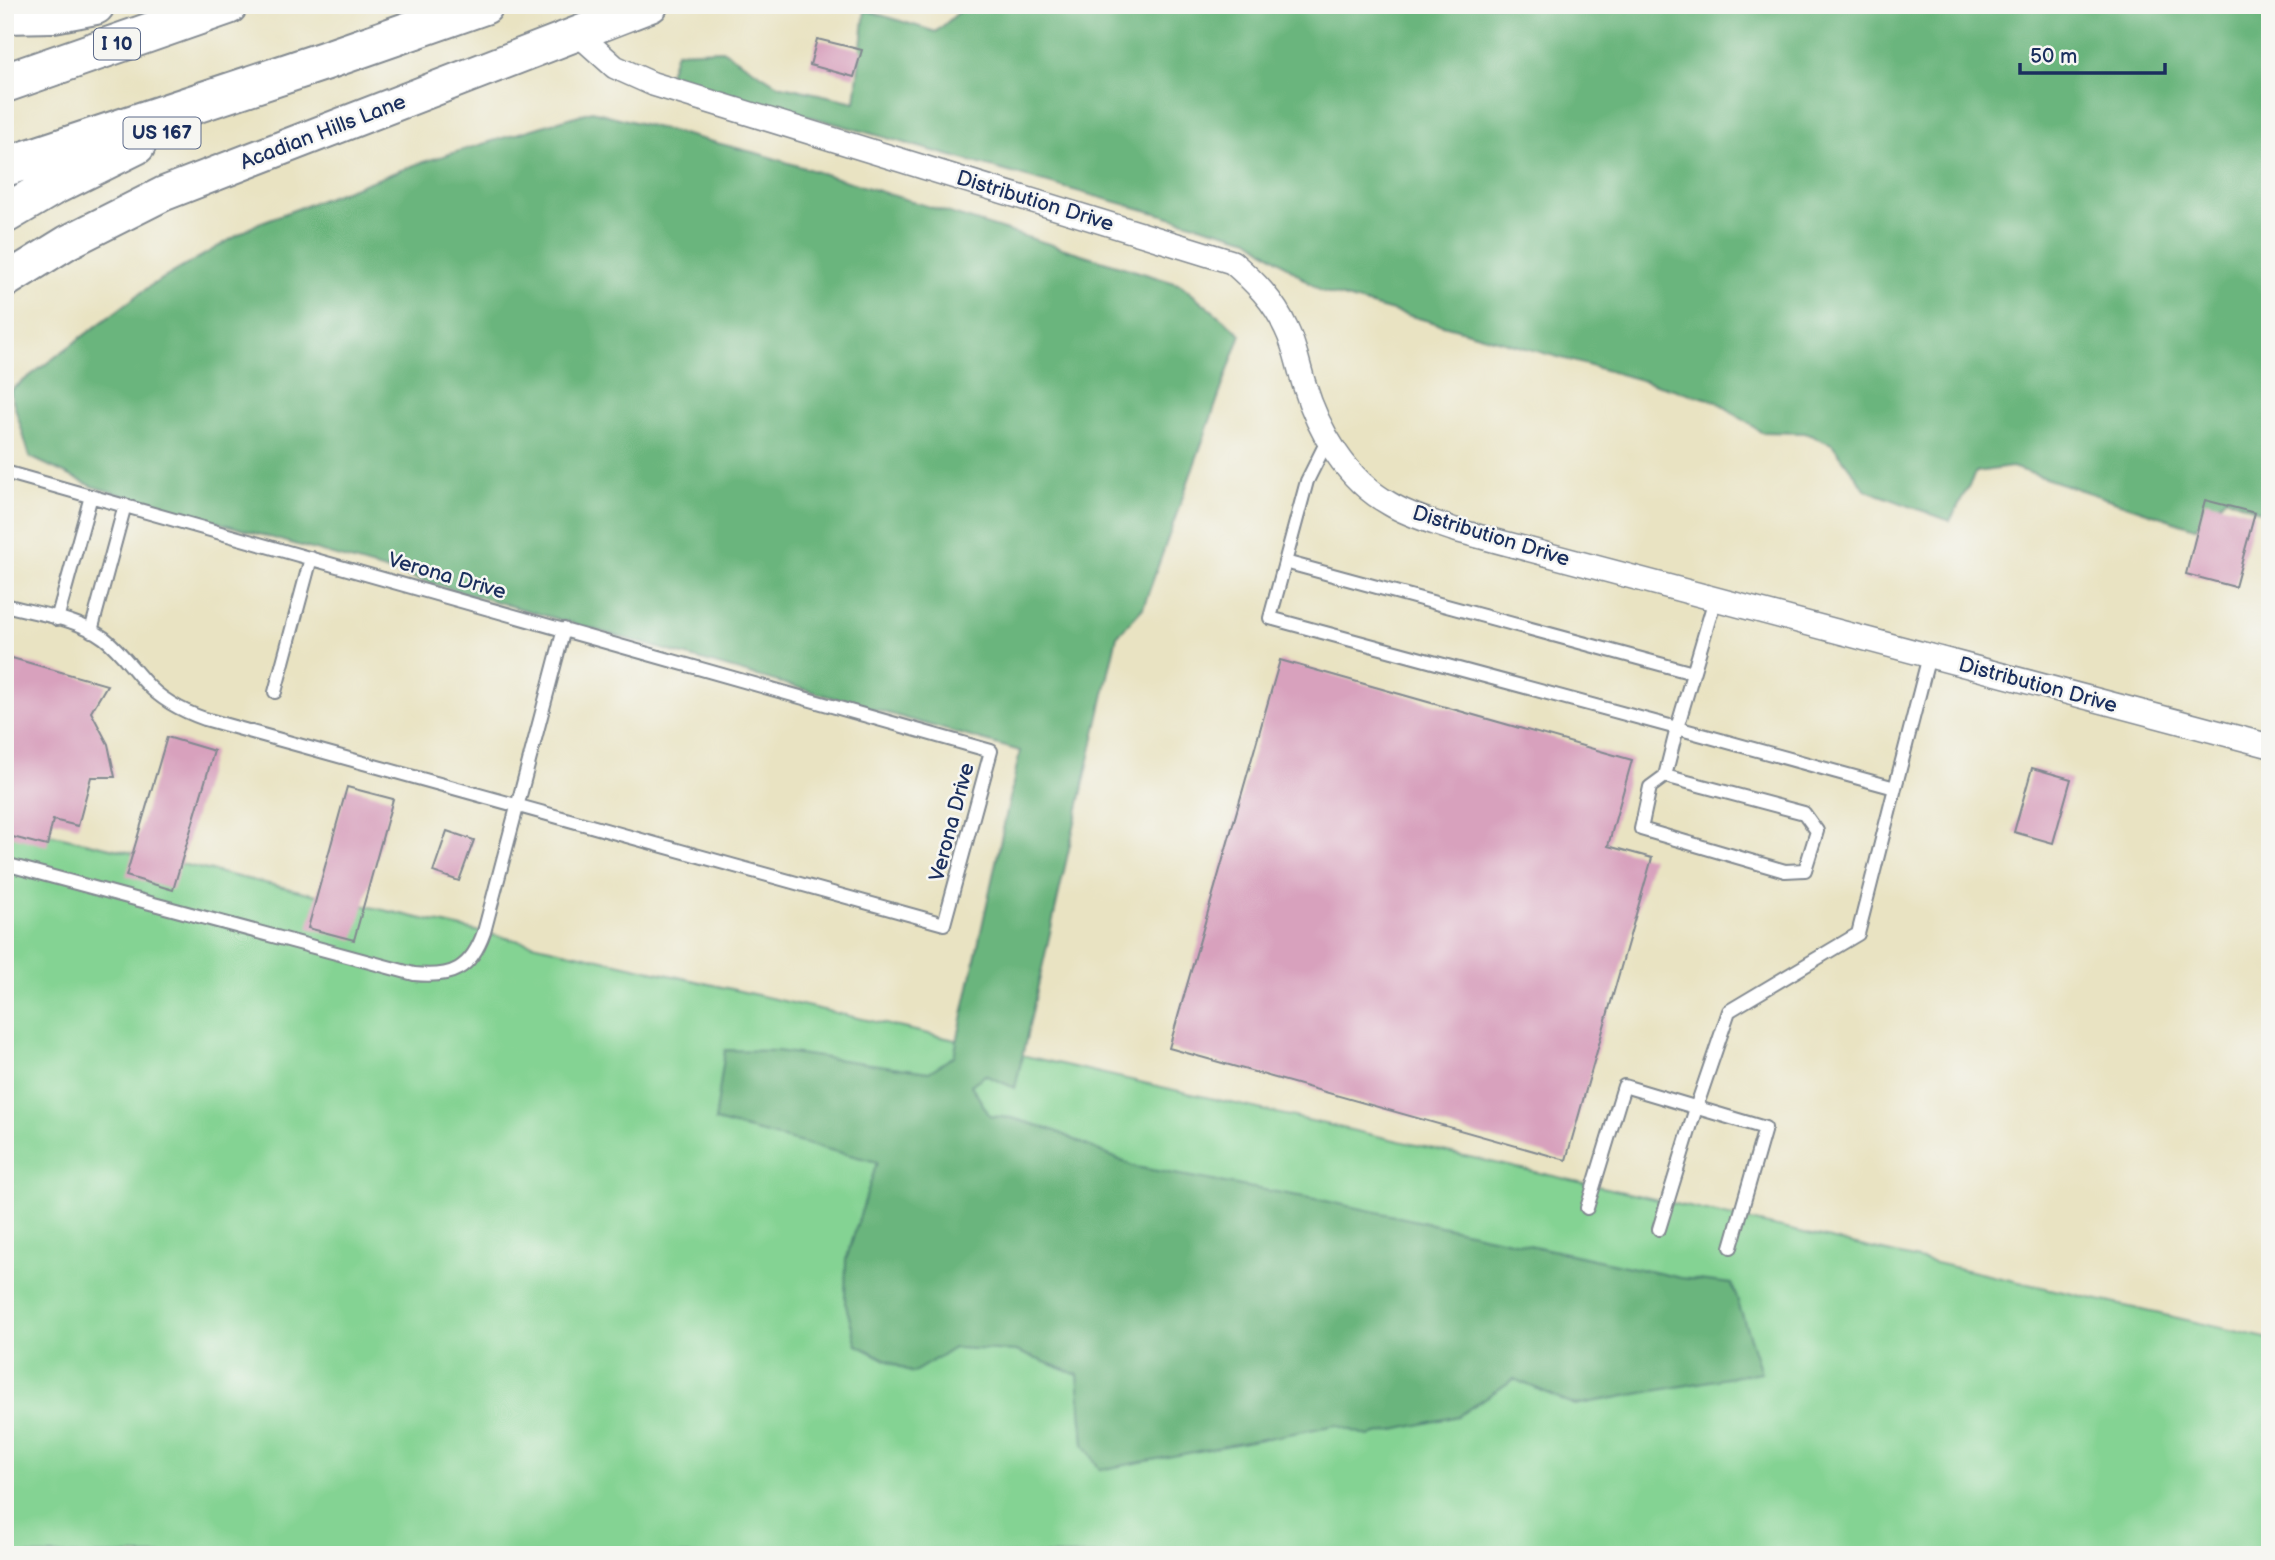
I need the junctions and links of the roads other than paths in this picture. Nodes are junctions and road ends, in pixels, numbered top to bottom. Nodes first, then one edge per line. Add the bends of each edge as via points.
1 (95, 5) edge
2 (228, 5) edge
3 (484, 5) edge
4 (651, 5) edge
5 (5, 14) edge
6 (578, 33) junction
7 (324, 61) junction
8 (5, 83) edge
9 (5, 167) edge
10 (5, 214) edge
11 (5, 281) edge
12 (1327, 441) junction
13 (5, 472) edge
14 (91, 496) junction
15 (125, 505) junction
16 (311, 558) junction
17 (1285, 562) junction
18 (1715, 598) junction
19 (5, 605) edge
20 (57, 620) junction
21 (564, 629) junction
22 (91, 631) junction
23 (1929, 656) junction
24 (1693, 673) junction
25 (275, 692) dead end
26 (1677, 729) junction
27 (2270, 746) edge
28 (1665, 776) junction
29 (1895, 788) junction
30 (518, 806) junction
31 (5, 864) edge
32 (1696, 1108) junction
33 (1587, 1208) dead end
34 (1659, 1230) dead end
35 (1731, 1247) dead end

1 - 5 highway via 53,13
2 - 8 highway, I 10
3 - 7 highway
4 - 6 street, Acadian Hills Lane
6 - 11 street, Acadian Hills Lane via 163,194 68,242
6 - 12 street, Distribution Drive via 615,67 653,84 1232,262 1269,297 1286,326
7 - 9 highway
7 - 10 highway, US 167 via 115,154
12 - 17 lane via 1307,481
12 - 18 street, Distribution Drive via 1370,490 1419,517
13 - 14 lane, Verona Drive
14 - 15 lane, Verona Drive
14 - 20 lane
15 - 16 lane, Verona Drive
15 - 22 lane
16 - 21 lane, Verona Drive
16 - 25 lane
17 - 24 lane
17 - 26 lane via 1270,618
18 - 23 street, Distribution Drive
18 - 24 lane
19 - 20 lane, Verona Drive
20 - 22 lane, Verona Drive
21 - 30 lane
21 - 30 lane, Verona Drive via 991,751 988,764 944,925
22 - 30 lane, Verona Drive via 118,650 155,692 185,712
23 - 27 street, Distribution Drive
23 - 29 lane
24 - 26 lane
26 - 28 lane
26 - 29 lane
28 - 28 lane via 1804,813 1817,831 1805,870 1785,871 1641,829 1650,787
29 - 32 lane via 1858,934 1729,1012
30 - 31 lane via 480,944 459,968 438,976 398,971
32 - 33 lane via 1624,1086
32 - 34 lane
32 - 35 lane via 1765,1128

